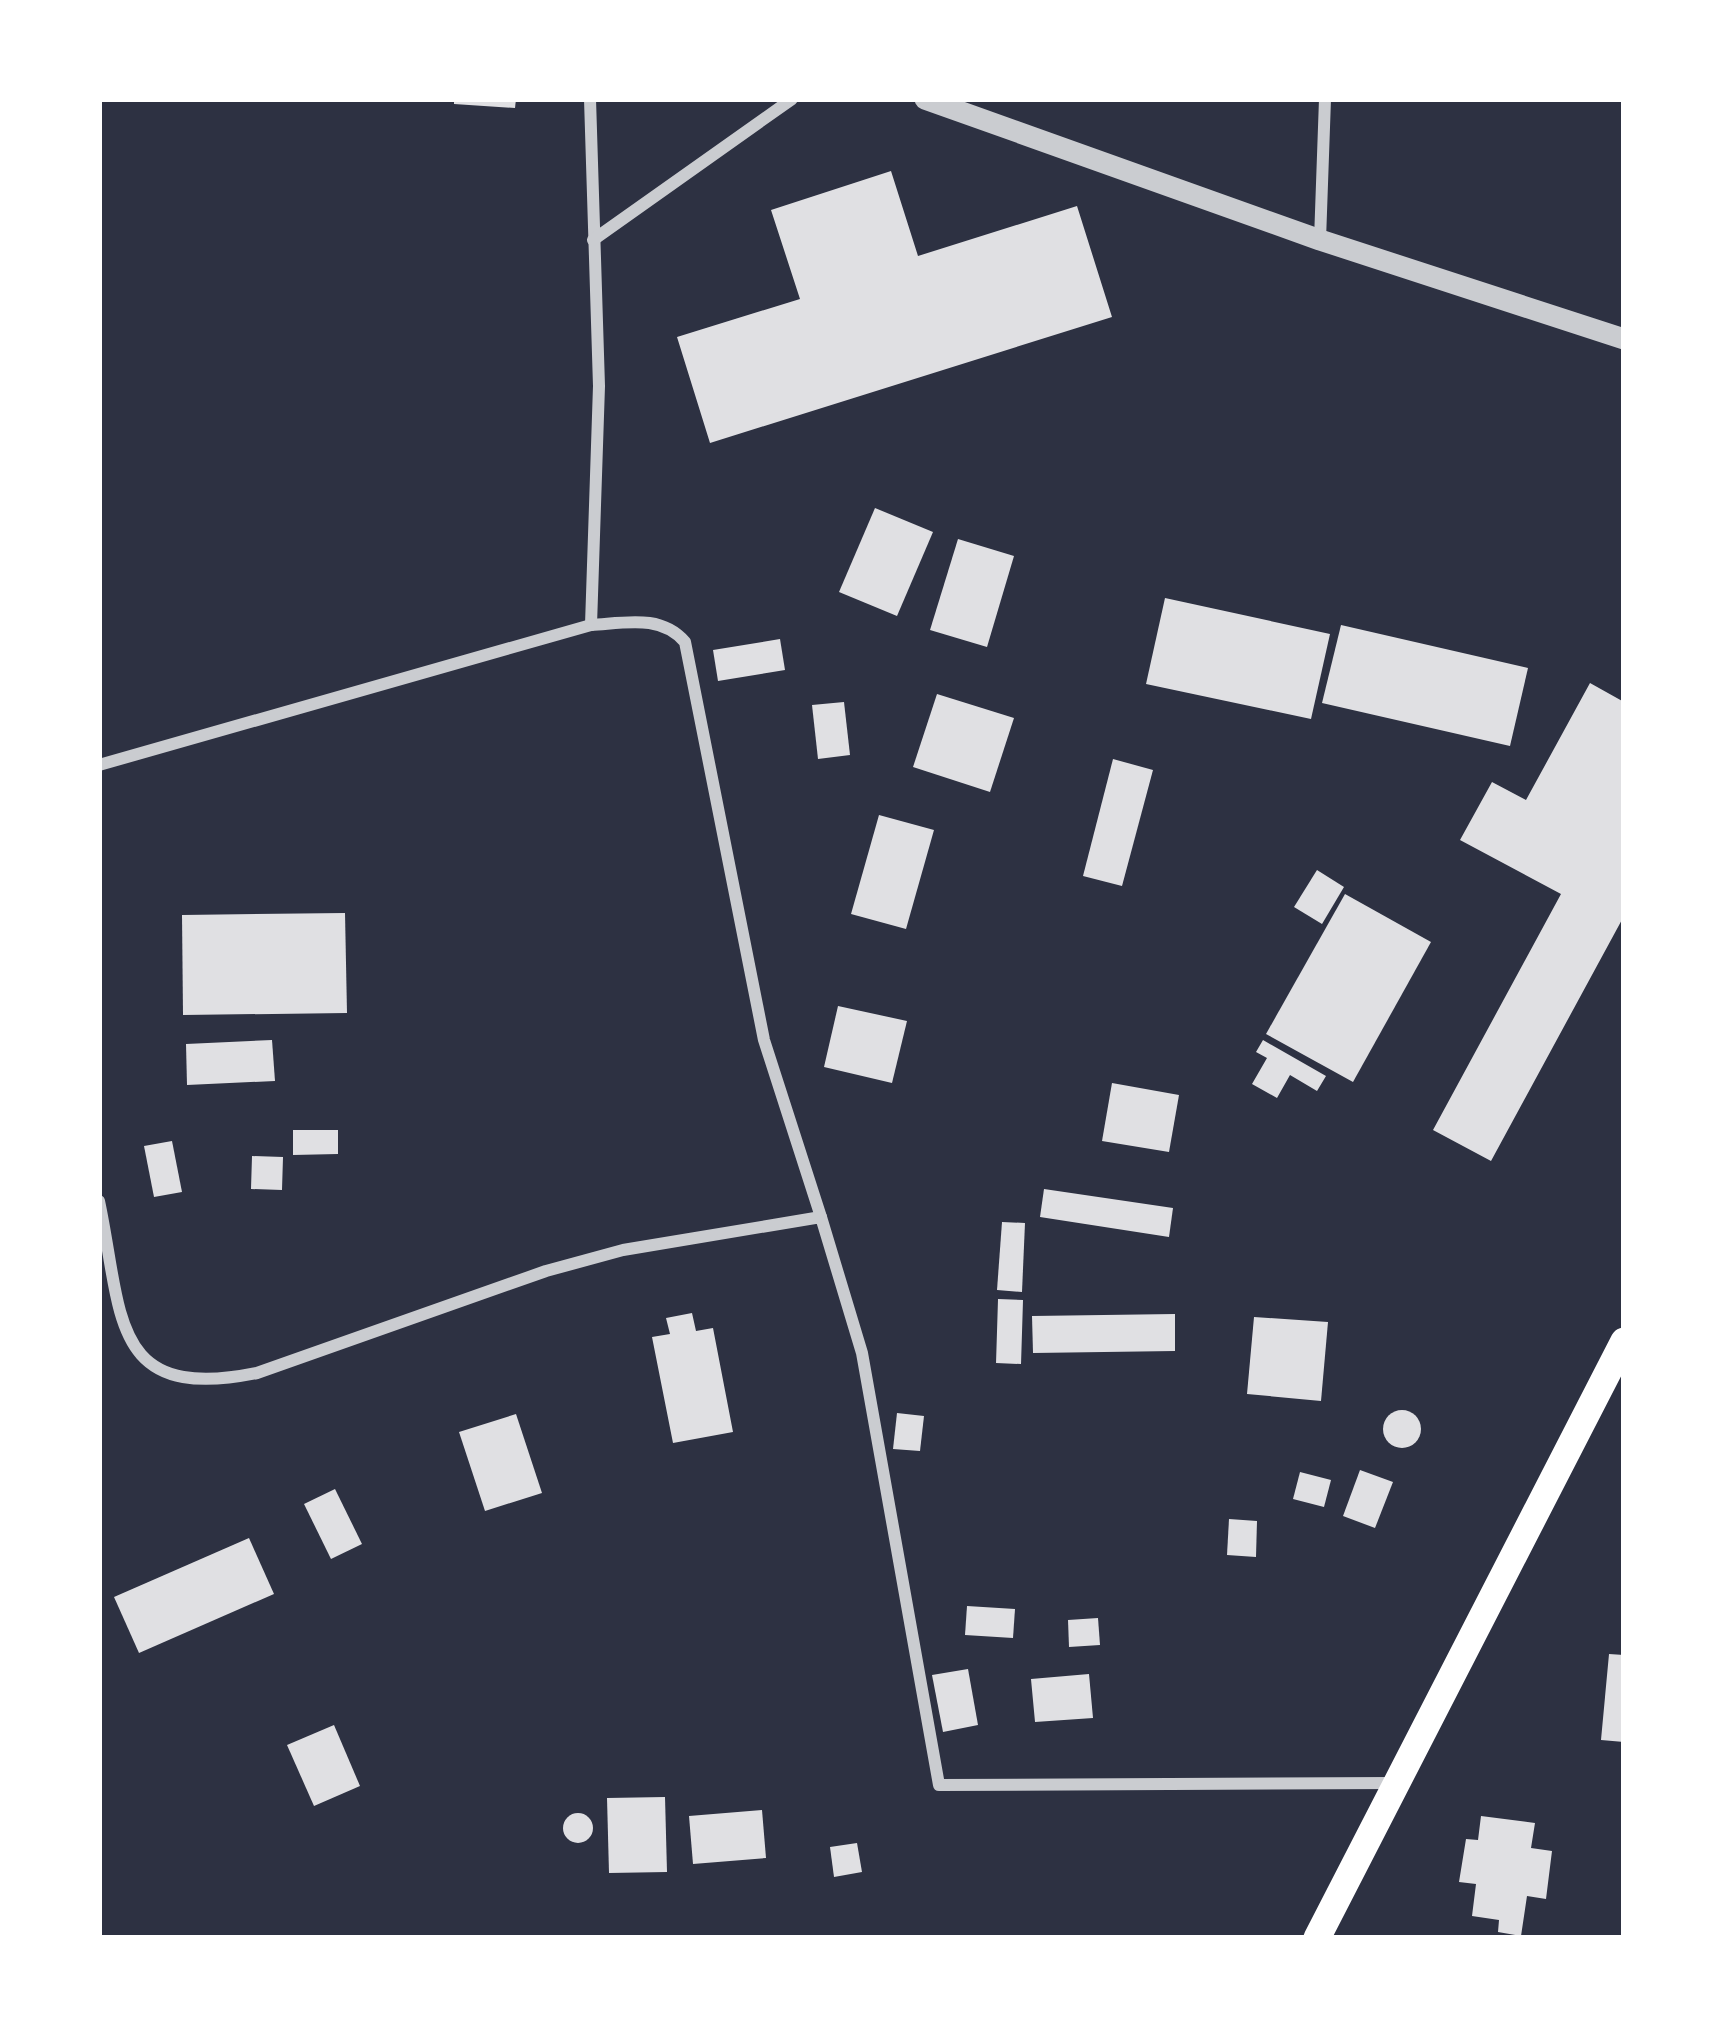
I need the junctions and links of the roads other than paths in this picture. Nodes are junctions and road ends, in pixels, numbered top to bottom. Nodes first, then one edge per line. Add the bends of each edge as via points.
1 (590, 99) edge
2 (792, 99) edge
3 (925, 99) edge
4 (1324, 99) edge
5 (592, 240) junction
6 (1320, 240) junction
7 (1624, 339) edge
8 (591, 625) junction
9 (99, 765) edge
10 (99, 1201) edge
11 (820, 1217) junction
12 (1624, 1341) edge
13 (1395, 1783) junction
14 (1317, 1938) edge

1 - 5 street
2 - 5 street
3 - 6 street
4 - 6 street
5 - 8 street via 598,386
6 - 7 street
8 - 9 street
8 - 11 street via 655,622 685,642 764,1040
10 - 11 street via 128,1336 147,1366 178,1381 208,1383 257,1373 546,1270
11 - 13 street via 862,1353 939,1785
12 - 13 highway
13 - 14 highway

